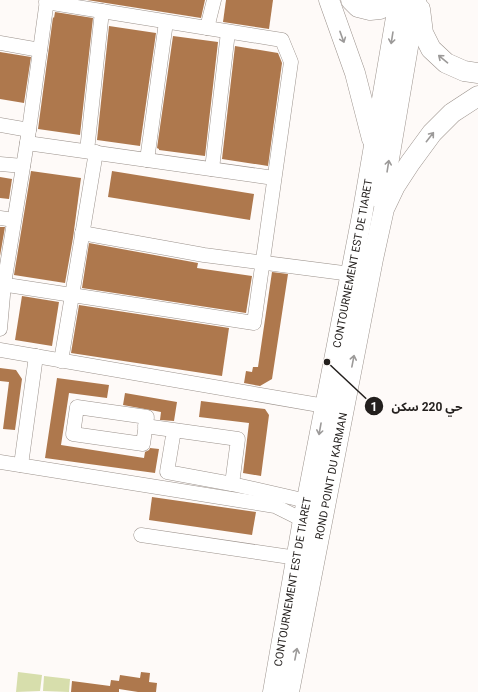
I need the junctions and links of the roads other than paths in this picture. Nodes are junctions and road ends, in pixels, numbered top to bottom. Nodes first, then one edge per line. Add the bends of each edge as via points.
1 (214, 0) edge
2 (328, 0) edge
3 (350, 0) edge
4 (395, 0) edge
5 (399, 0) edge
6 (416, 0) edge
7 (420, 0) edge
8 (47, 1) edge
9 (102, 11) junction
10 (166, 22) junction
11 (207, 28) junction
12 (228, 32) junction
13 (0, 43) edge
14 (40, 50) junction
15 (478, 73) edge
16 (478, 96) edge
17 (0, 125) edge
18 (28, 136) junction
19 (374, 149) junction
20 (91, 152) junction
21 (147, 160) junction
22 (0, 164) edge
23 (23, 166) junction
24 (212, 169) junction
25 (274, 178) junction
26 (0, 218) edge
27 (14, 220) junction
28 (82, 232) junction
29 (373, 259) junction
30 (262, 262) junction
31 (351, 274) junction
32 (2, 284) edge
33 (71, 295) junction
34 (0, 329) edge
35 (0, 350) edge
36 (36, 356) junction
37 (61, 361) junction
38 (325, 406) junction
39 (145, 426) junction
40 (174, 430) junction
41 (0, 462) edge
42 (21, 465) junction
43 (232, 484) junction
44 (307, 501) junction
45 (303, 520) junction
46 (141, 535) dead end
47 (297, 558) junction
48 (273, 692) edge
49 (289, 692) edge

1 - 11 street
2 -> 19 highway via 355,73
3 - 4 highway via 370,10 380,9
5 -> 19 highway, CONTOURNEMENT EST DE TIARET
29 -> 6 highway, CONTOURNEMENT EST DE TIARET
15 -> 7 highway via 464,71 446,62 431,49 423,33
8 - 9 street
8 - 14 street
9 - 10 street
9 - 20 street
10 - 11 street
10 - 21 street
11 - 12 street
12 - 24 street
12 - 25 street via 282,40 291,62
13 - 14 street
14 - 18 street
29 -> 16 highway via 384,209 395,186 432,133 452,113
17 - 18 street
18 - 20 street
18 - 23 street
19 - 31 highway, CONTOURNEMENT EST DE TIARET
20 - 21 street
20 - 28 street
21 - 24 street
22 - 23 street
23 - 27 street
24 - 25 street
25 - 30 street
26 - 27 street
27 - 32 street
28 - 30 street via 204,255
28 - 33 street
49 -> 29 highway, ROND POINT DU KARMAN
30 - 31 street
30 - 33 street via 254,323
31 - 38 highway, CONTOURNEMENT EST DE TIARET
32 - 33 street
32 - 34 street
33 - 37 street
35 - 36 street
36 - 37 street
36 - 42 street
37 - 38 street
38 -> 44 highway, CONTOURNEMENT EST DE TIARET
39 - 39 street via 147,417 77,407 73,434 143,444
39 - 40 street
40 - 43 street via 167,472
40 - 43 street via 238,439
41 - 42 street
42 - 45 street via 275,506
43 - 44 street
44 - 45 highway, CONTOURNEMENT EST DE TIARET
45 - 47 highway, CONTOURNEMENT EST DE TIARET
46 - 47 street
47 - 48 highway, CONTOURNEMENT EST DE TIARET

